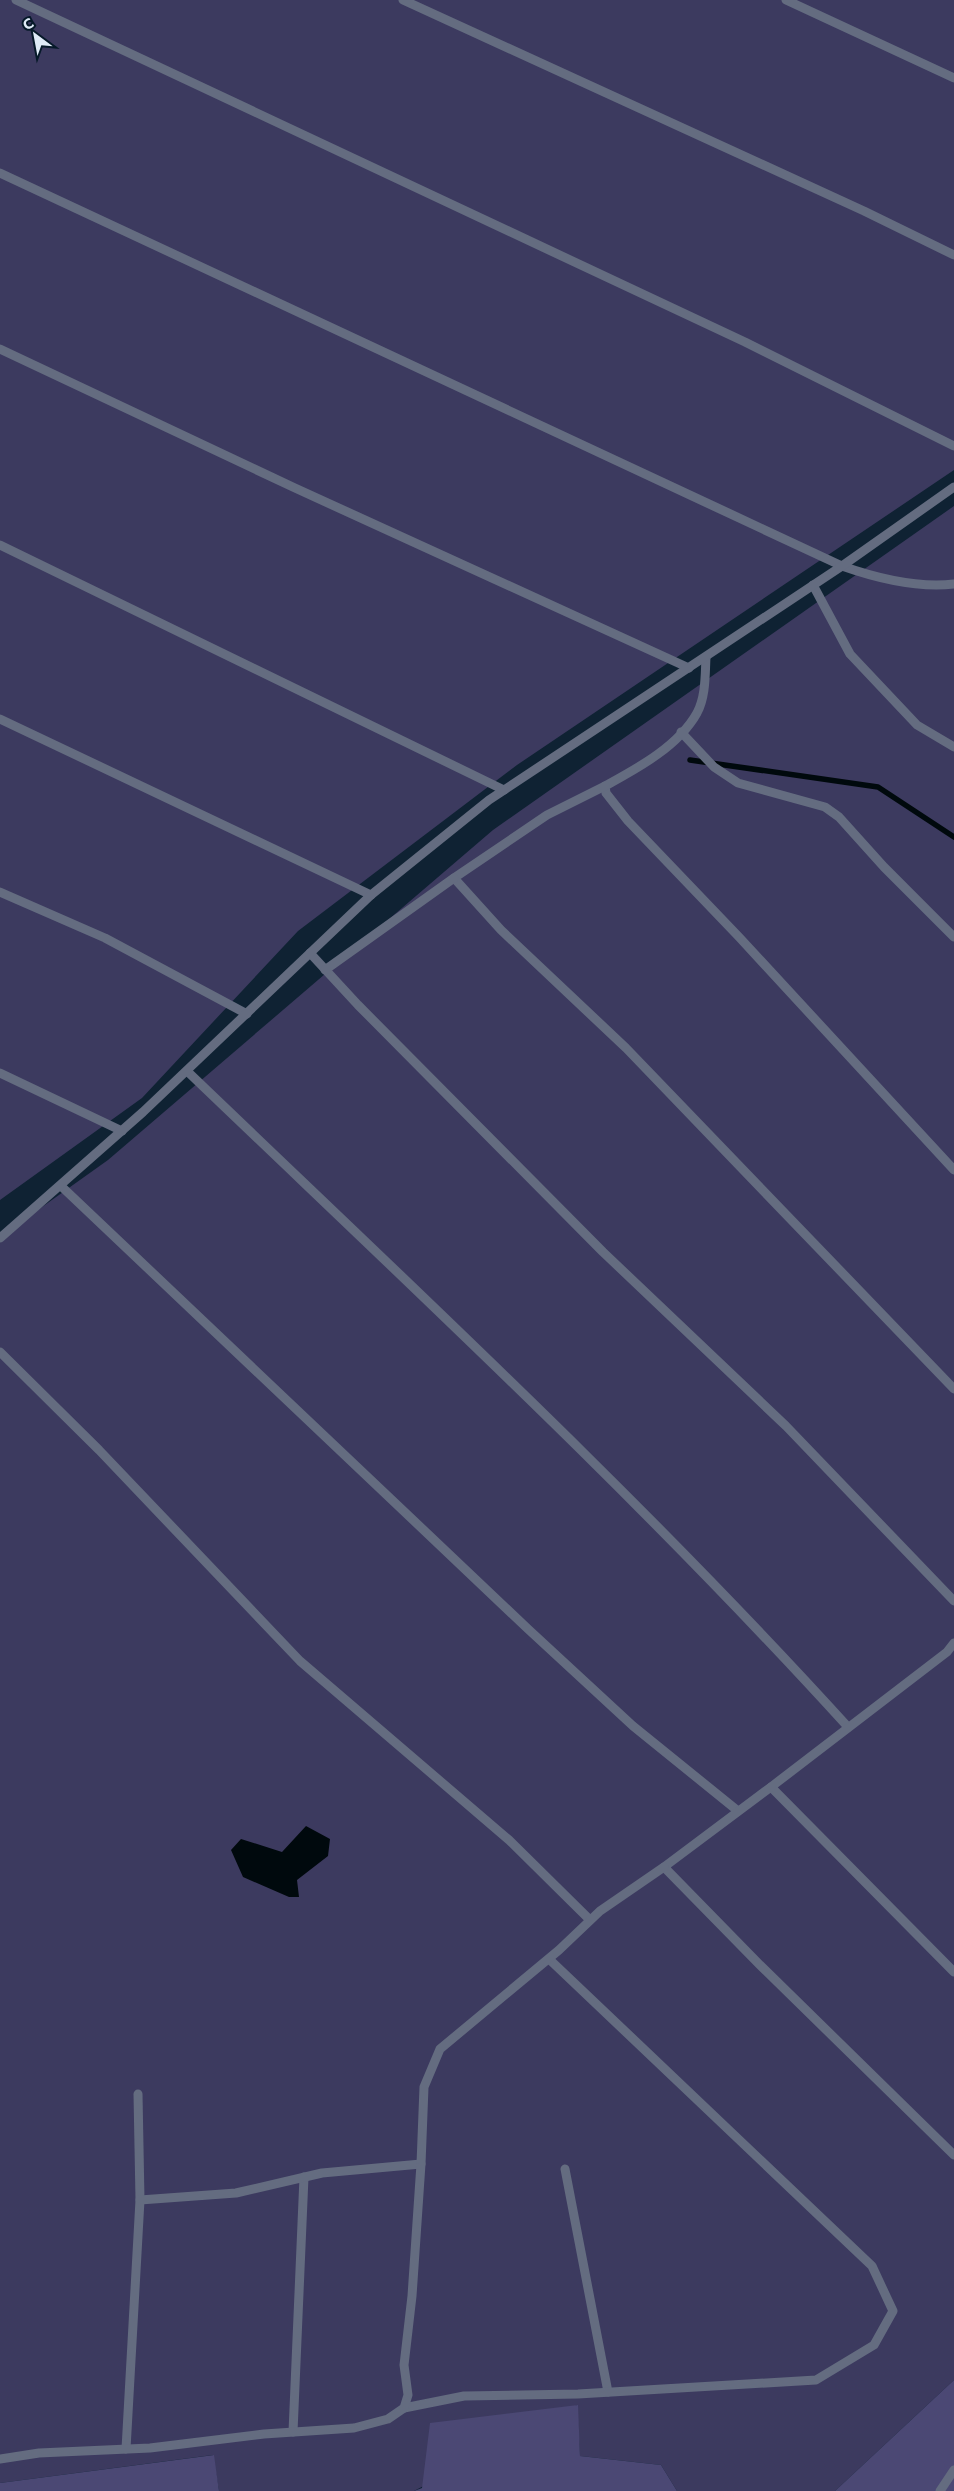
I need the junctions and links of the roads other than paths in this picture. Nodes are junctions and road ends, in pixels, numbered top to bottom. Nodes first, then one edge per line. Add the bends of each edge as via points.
1 (16, 0) edge
2 (403, 0) edge
3 (786, 0) edge
4 (954, 78) edge
5 (0, 172) edge
6 (954, 255) edge
7 (0, 349) edge
8 (954, 446) edge
9 (954, 487) edge
10 (0, 545) edge
11 (842, 566) junction
12 (954, 584) edge
13 (813, 585) junction
14 (706, 656) junction
15 (689, 668) junction
16 (0, 720) edge
17 (681, 732) junction
18 (954, 747) edge
19 (604, 786) junction
20 (504, 790) junction
21 (454, 878) junction
22 (0, 892) edge
23 (371, 895) junction
24 (954, 937) edge
25 (310, 953) junction
26 (325, 970) junction
27 (247, 1014) junction
28 (187, 1071) junction
29 (0, 1073) edge
30 (122, 1131) junction
31 (954, 1170) edge
32 (61, 1186) junction
33 (0, 1238) edge
34 (0, 1352) edge
35 (954, 1389) edge
36 (954, 1602) edge
37 (954, 1643) edge
38 (848, 1727) junction
39 (771, 1787) junction
40 (738, 1811) junction
41 (664, 1867) junction
42 (590, 1920) junction
43 (549, 1959) junction
44 (954, 1972) edge
45 (138, 2094) dead end
46 (954, 2155) edge
47 (421, 2164) junction
48 (565, 2169) dead end
49 (304, 2177) junction
50 (140, 2200) junction
51 (608, 2392) junction
52 (404, 2408) junction
53 (293, 2432) junction
54 (126, 2449) junction
55 (0, 2459) edge
56 (954, 2470) edge
57 (940, 2491) edge

1 - 8 lane via 745,342
2 - 6 lane
3 - 4 lane
5 - 11 lane
7 - 15 lane
9 - 11 lane
10 - 20 lane
11 - 12 lane via 868,576 939,586
11 - 13 lane
13 - 14 lane
13 - 18 lane via 850,654 917,725
14 - 15 lane
14 - 17 lane via 702,697 696,713
15 - 20 lane
16 - 23 lane
17 - 19 lane via 650,761
17 - 24 lane via 714,767 738,783 826,807
19 - 21 lane via 547,815
19 - 31 lane via 628,821
20 - 23 lane
21 - 26 lane
21 - 35 lane via 501,930 626,1048
22 - 27 lane via 105,938
23 - 25 lane
25 - 26 lane
25 - 27 lane
26 - 36 lane via 603,1252 786,1426
27 - 28 lane
28 - 30 lane
28 - 38 lane via 706,1574
29 - 30 lane
30 - 32 lane
32 - 33 lane
32 - 40 lane via 535,1636 633,1726
34 - 42 lane via 99,1450 300,1661 509,1840
37 - 38 lane via 947,1652
38 - 39 lane
39 - 40 lane
39 - 44 lane
40 - 41 lane
41 - 42 lane
41 - 46 lane via 760,1966
42 - 43 lane
43 - 47 lane via 440,2049 424,2087
43 - 51 lane via 872,2266 893,2312 874,2345 816,2380
45 - 50 lane
47 - 49 lane
47 - 52 lane via 404,2365 408,2395
48 - 51 lane
49 - 50 lane via 236,2193
49 - 53 lane
50 - 54 lane
51 - 52 lane via 464,2396
52 - 53 lane via 388,2419 354,2428
53 - 54 lane
54 - 55 lane via 39,2453
56 - 57 lane

